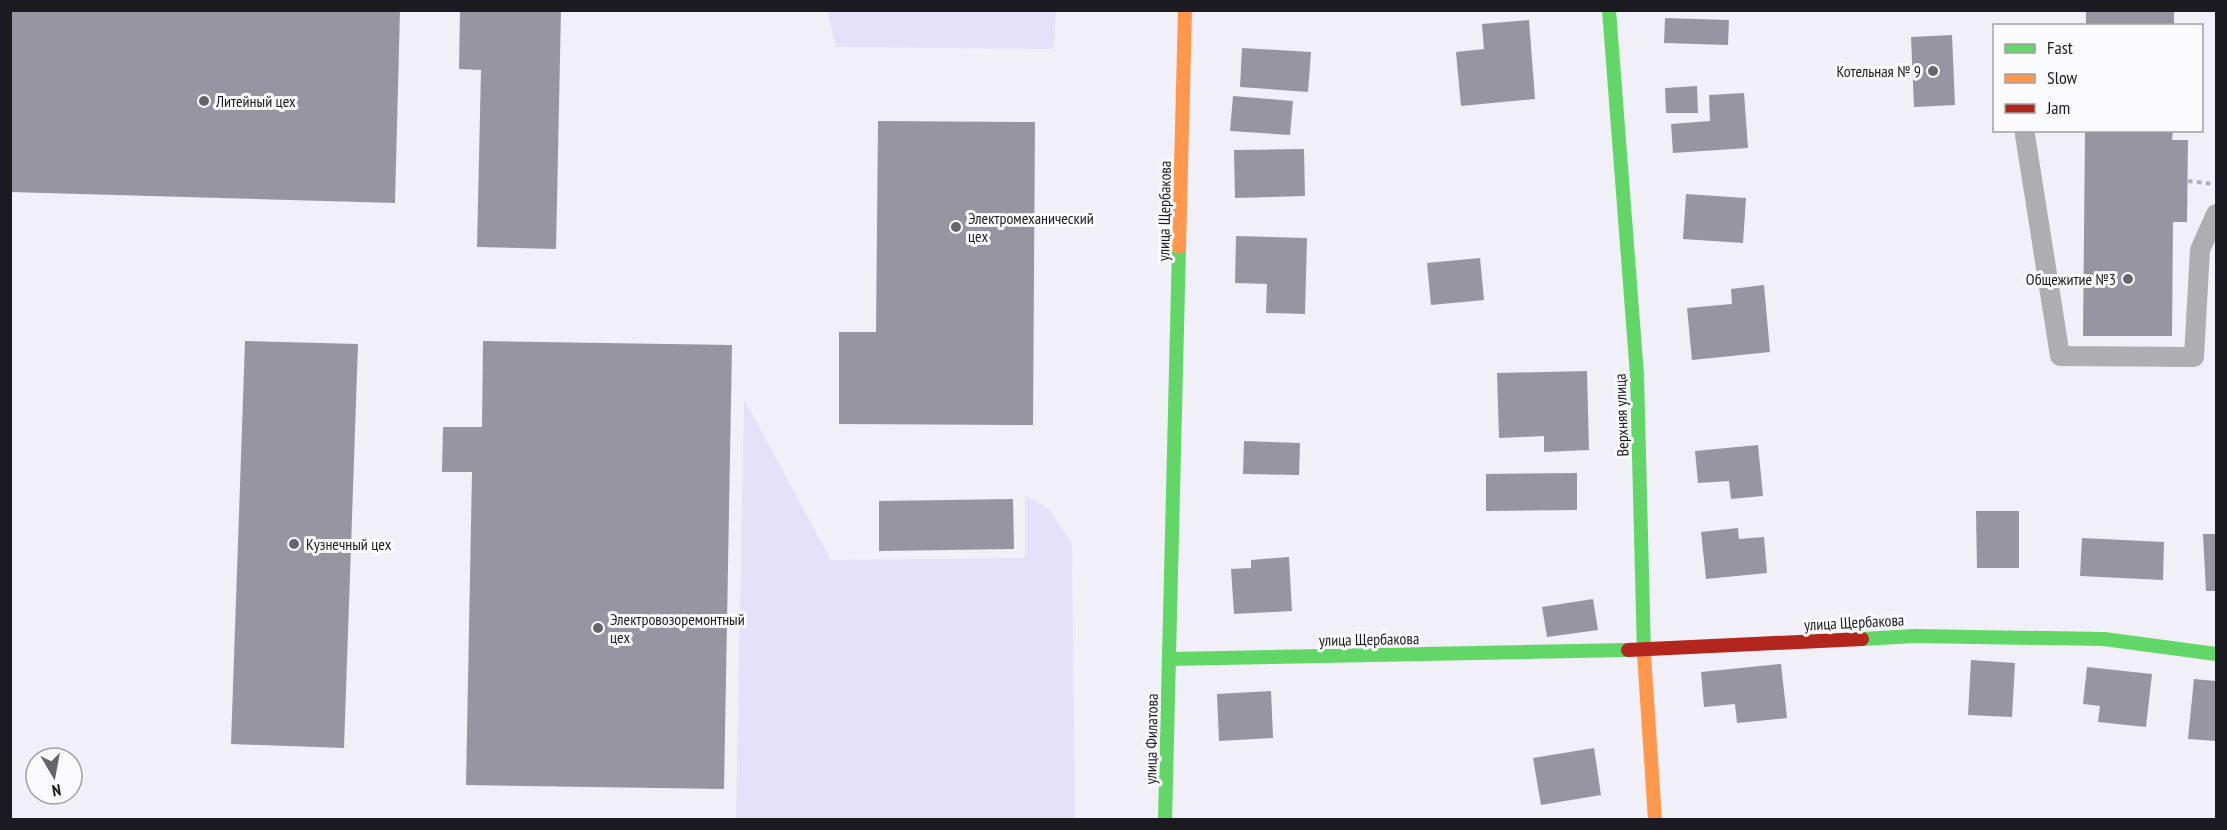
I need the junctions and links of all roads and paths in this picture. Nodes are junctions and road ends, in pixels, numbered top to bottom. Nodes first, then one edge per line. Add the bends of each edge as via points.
1 (1185, 10) edge
2 (1609, 10) edge
3 (2025, 135) dead end
4 (2188, 181) dead end
5 (2217, 184) edge
6 (2217, 214) edge
7 (1644, 650) junction
8 (2217, 654) edge
9 (1169, 659) junction
10 (1165, 819) edge
11 (1655, 819) edge

1 - 9 street, улица Щербакова
2 - 7 street, Верхняя улица via 1636,375
3 - 6 lane via 2060,356 2194,357 2200,250
4 - 5 path
7 - 8 street, улица Щербакова via 1915,636 2104,639
7 - 9 street, улица Щербакова
7 - 11 street, Верхняя улица
9 - 10 street, улица Филатова

